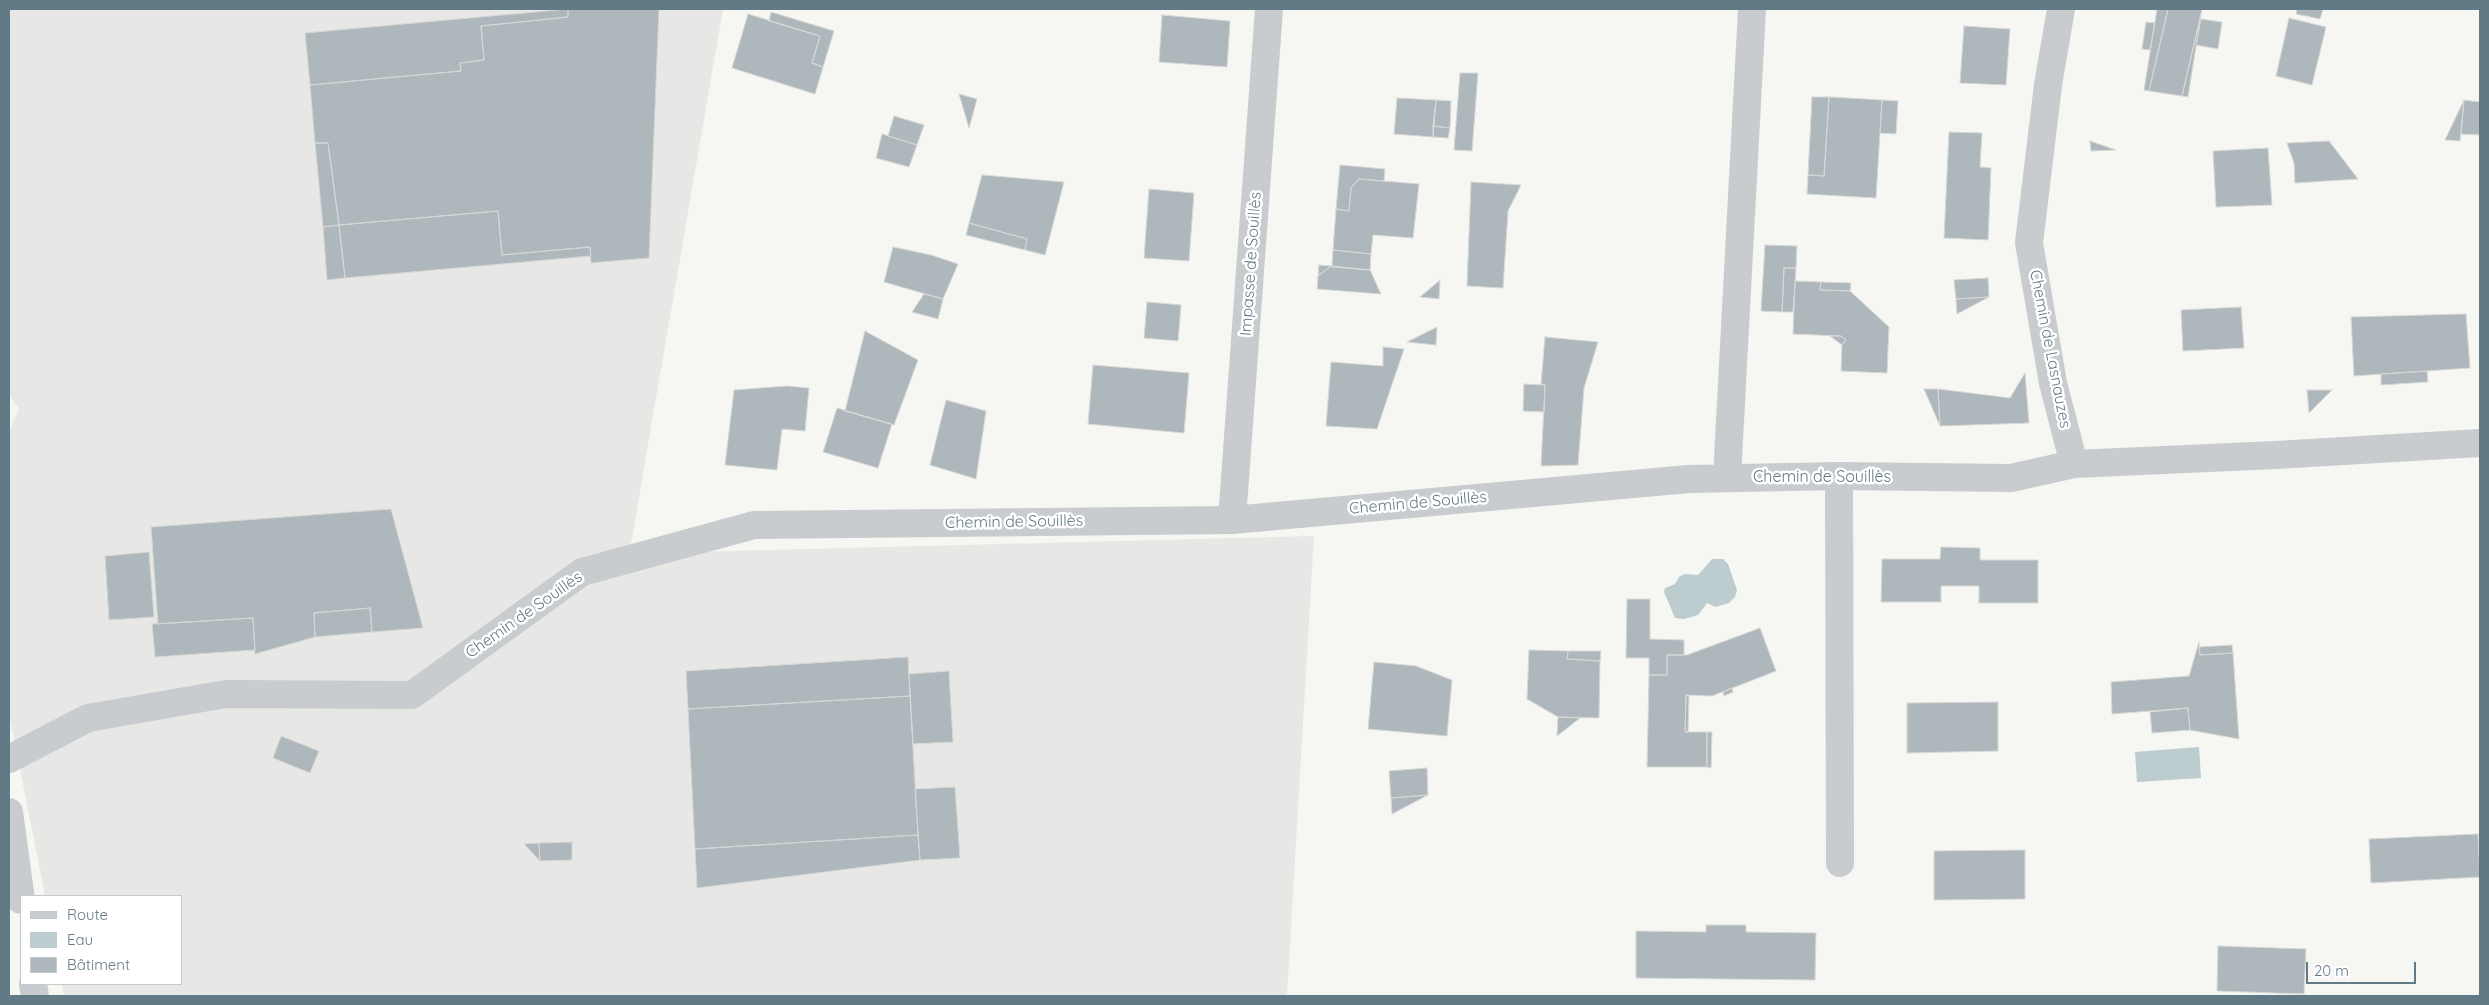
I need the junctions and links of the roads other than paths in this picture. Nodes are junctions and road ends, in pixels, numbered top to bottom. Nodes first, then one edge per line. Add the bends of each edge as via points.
1 (1269, 9) edge
2 (1752, 9) edge
3 (2061, 9) edge
4 (2480, 443) edge
5 (2074, 464) junction
6 (1839, 476) junction
7 (1727, 477) junction
8 (1232, 520) junction
9 (9, 759) edge
10 (9, 812) edge
11 (1840, 863) dead end
12 (20, 895) edge

1 - 8 street, Impasse de Souillès
2 - 7 street
3 - 5 street, Chemin de Lasnauzes via 2029,243 2053,383
4 - 5 street
5 - 6 street, Chemin de Souillès via 2012,478
6 - 7 street, Chemin de Souillès
6 - 11 street
7 - 8 street, Chemin de Souillès
8 - 9 street, Chemin de Souillès via 754,525 582,572 412,695 226,694 88,718
10 - 12 street

